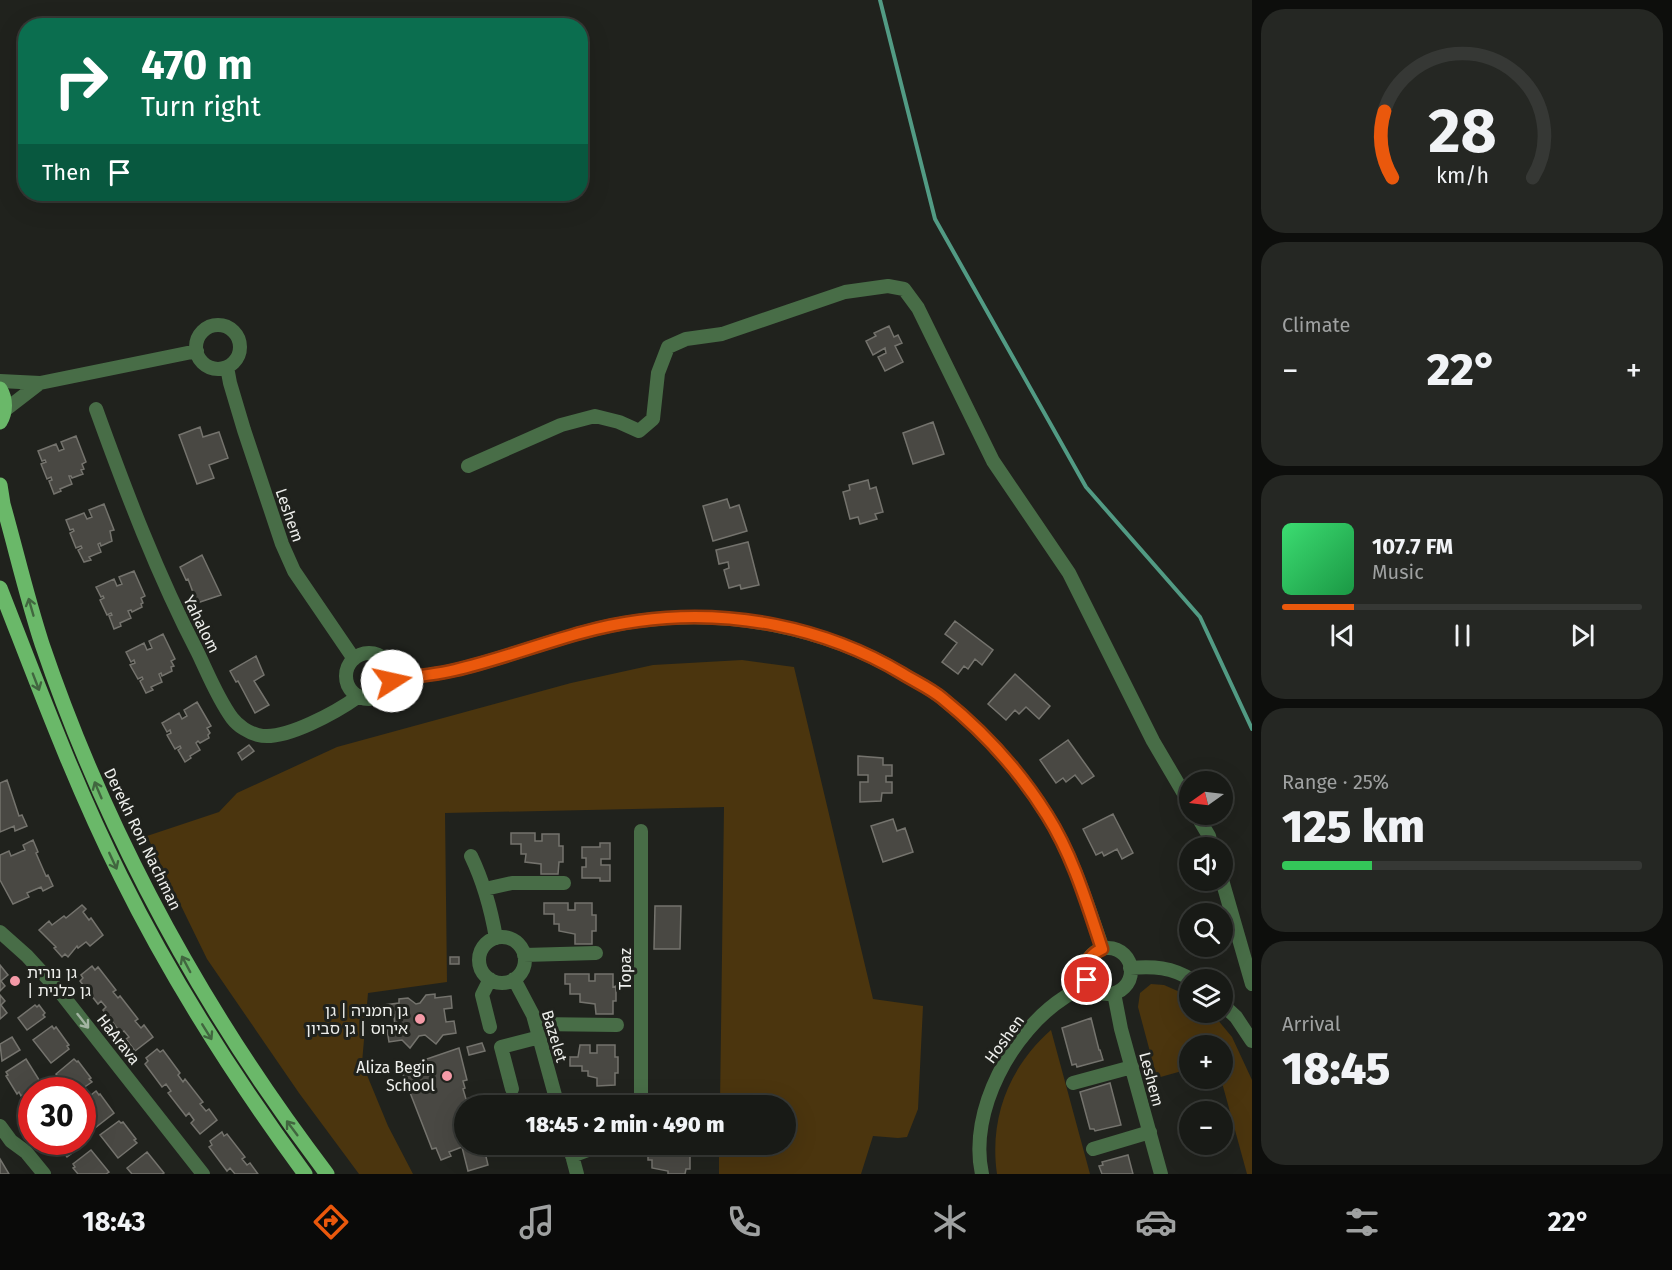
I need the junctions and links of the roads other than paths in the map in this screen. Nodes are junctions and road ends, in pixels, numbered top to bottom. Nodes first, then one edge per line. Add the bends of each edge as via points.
1 (196, 351) junction
2 (227, 367) junction
3 (0, 381) edge
4 (38, 385) junction
5 (0, 389) edge
6 (96, 409) dead end
7 (2, 416) edge
8 (468, 466) dead end
9 (0, 485) edge
10 (0, 588) edge
11 (354, 659) junction
12 (392, 679) junction
13 (359, 696) junction
14 (1179, 785) edge
15 (641, 831) dead end
16 (471, 856) dead end
17 (564, 883) dead end
18 (485, 889) junction
19 (1225, 891) edge
20 (0, 932) edge
21 (496, 938) junction
22 (1102, 949) junction
23 (596, 953) dead end
24 (524, 955) junction
25 (1130, 968) junction
26 (1179, 972) edge
27 (490, 979) junction
28 (514, 979) junction
29 (1252, 984) edge
30 (1090, 985) junction
31 (1114, 993) junction
32 (1233, 1014) edge
33 (617, 1025) dead end
34 (490, 1027) dead end
35 (538, 1031) junction
36 (1252, 1041) edge
37 (1132, 1067) junction
38 (1072, 1083) dead end
39 (512, 1089) dead end
40 (555, 1095) edge
41 (640, 1095) edge
42 (0, 1126) edge
43 (1150, 1132) junction
44 (1093, 1149) dead end
45 (571, 1155) edge
46 (44, 1174) edge
47 (203, 1174) edge
48 (305, 1174) edge
49 (327, 1174) edge
50 (576, 1174) edge
51 (982, 1174) edge
52 (1161, 1174) edge

1 - 2 street via 210,368
1 - 2 street via 198,339 208,327 225,326 233,331 240,346 235,360
1 - 4 street
2 - 11 street, Leshem via 284,550
3 - 4 street
4 - 7 street
5 - 7 main road via 4,399
6 - 13 street, Yahalom via 153,561 232,719 260,736 277,736 328,715
8 - 14 street via 561,425 595,416 639,431 653,419 658,373 668,346 722,334 845,292 888,286 904,289 918,308 993,461 1068,573
49 -> 9 main road, Derekh Ron Nachman via 218,1019 131,860 84,755 42,642
10 -> 48 main road via 68,763 126,886 204,1028
11 - 12 street via 368,653 381,656 388,663
11 - 13 street via 347,673 348,683
12 - 13 street via 383,695 367,699
12 - 22 street via 457,670 599,628 666,618 733,618 764,623 855,649 941,697 1007,760 1062,842
15 - 41 street, Topaz
16 - 18 street
17 - 18 street via 512,883
18 - 21 street
19 - 29 street
20 -> 47 street, HaArava via 60,992
21 - 24 street via 513,940
21 - 27 street via 483,947 479,958 480,967
22 - 25 street via 1122,952
22 - 30 street via 1088,959 1085,970
23 - 24 street
24 - 28 street via 522,971
25 - 26 street
25 - 31 street via 1126,986
27 - 28 street via 501,983
27 - 34 street via 482,995
28 - 35 street, Bazelet
30 - 31 street via 1104,994
30 - 51 street, Hoshen via 1044,1013 1001,1067 985,1111 979,1157
31 - 37 street, Leshem
32 - 36 street
33 - 35 street
35 - 39 street via 501,1047
35 - 40 street, Bazelet
37 - 38 street
37 - 43 street, Leshem
42 - 46 street
43 - 44 street
43 - 52 street, Leshem
45 - 50 street

